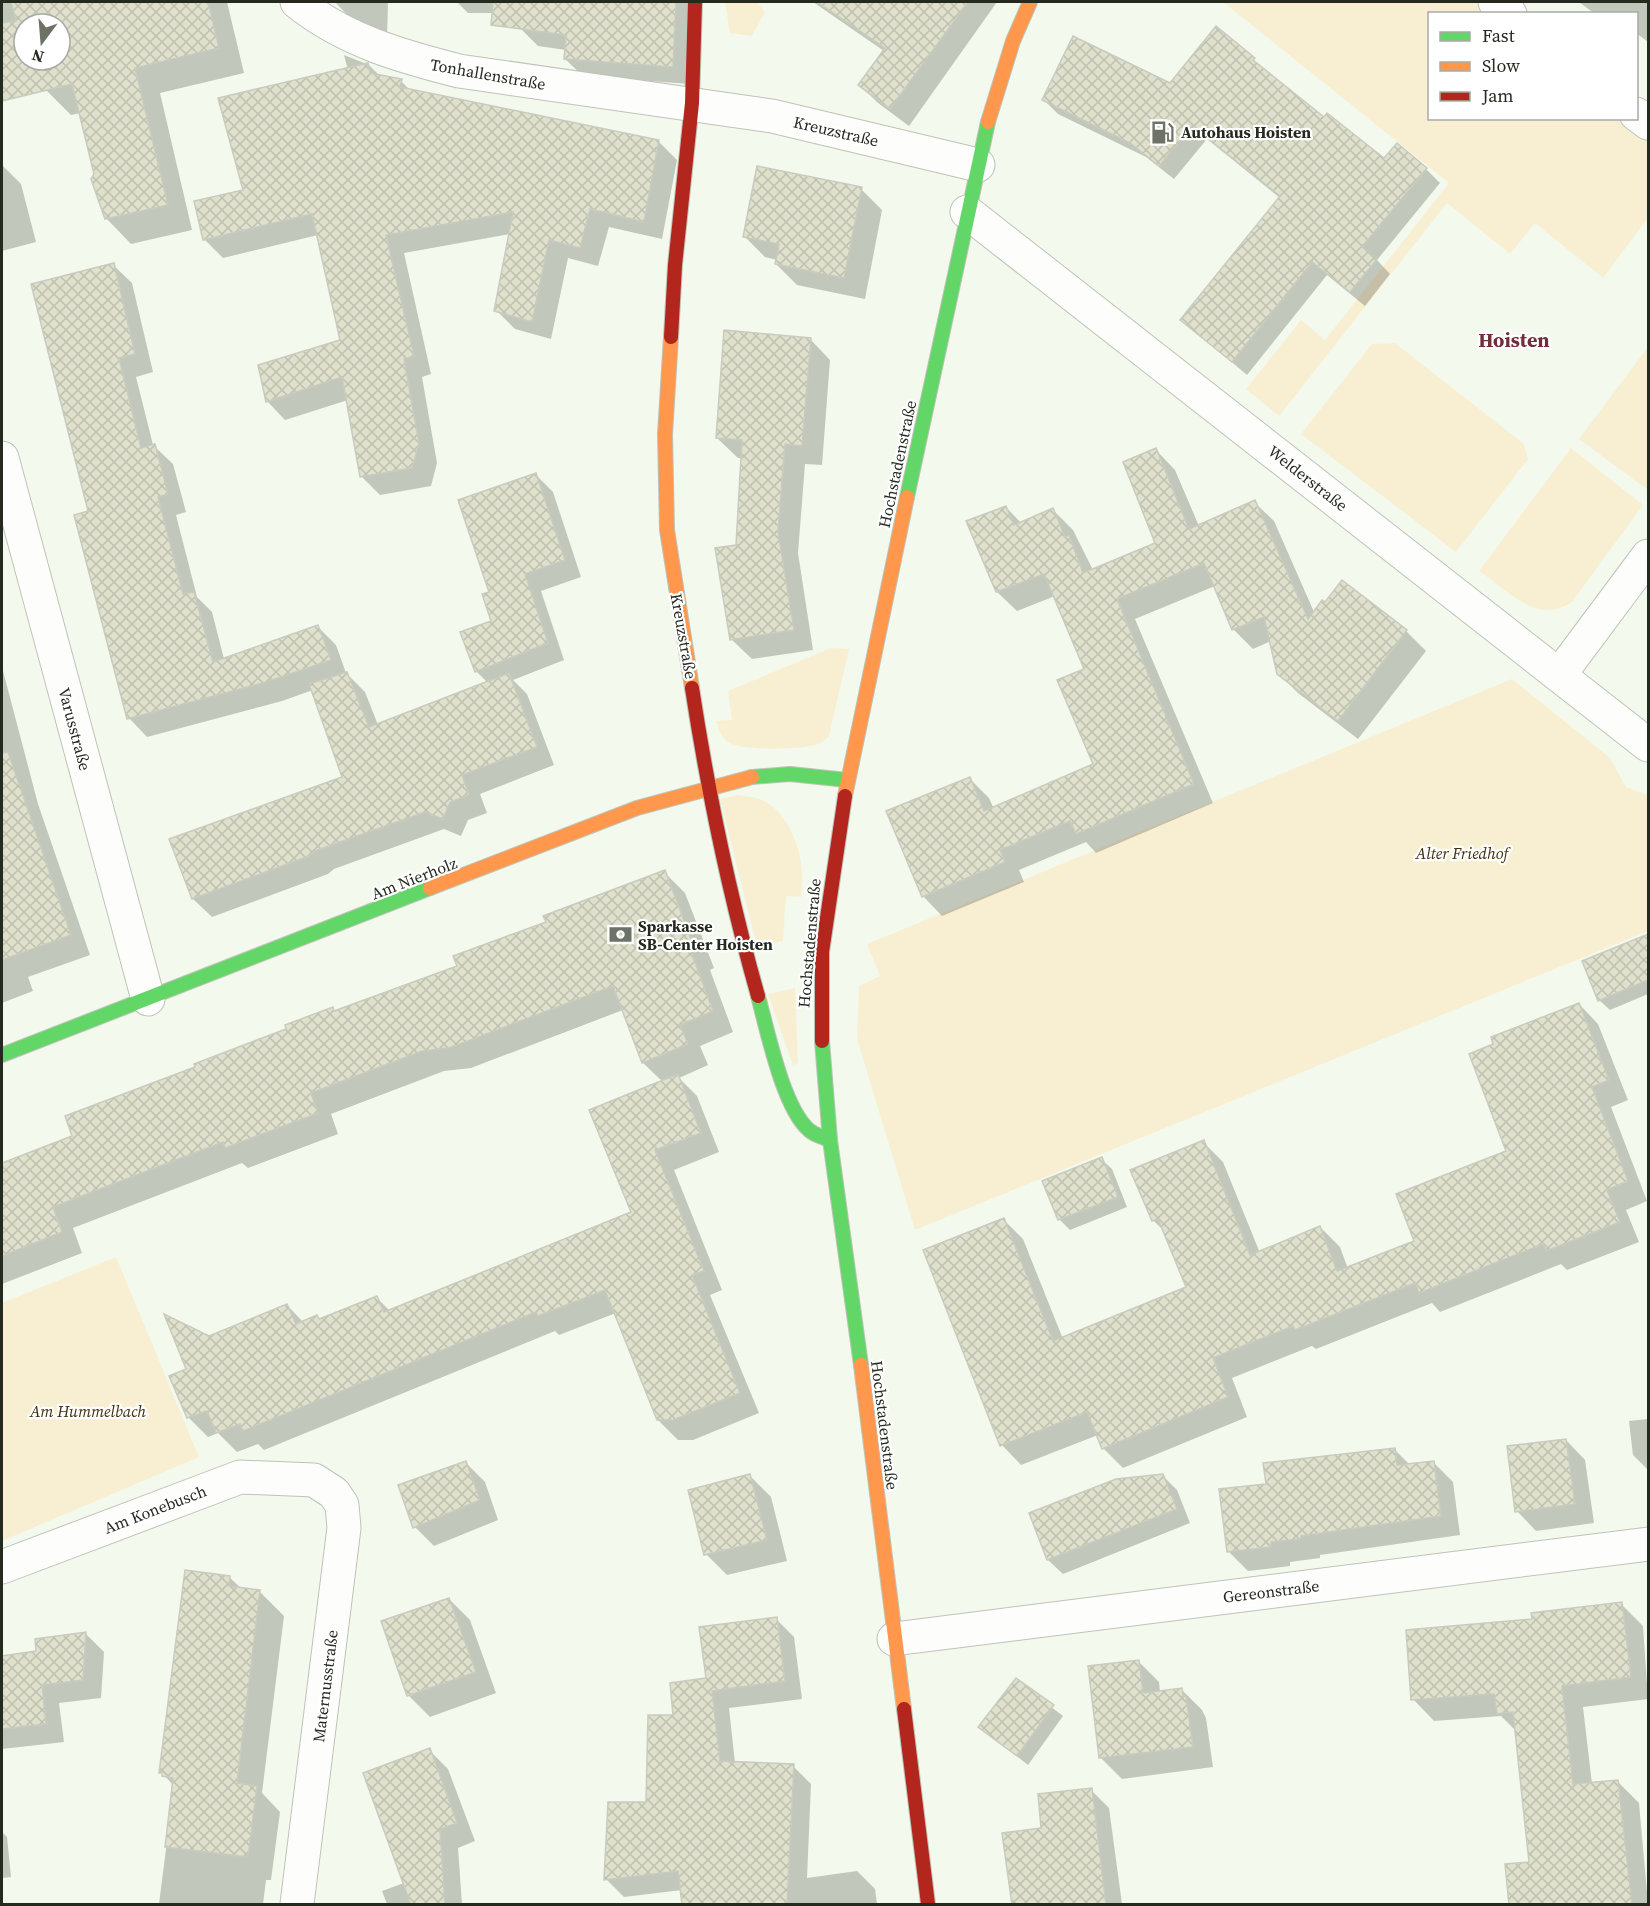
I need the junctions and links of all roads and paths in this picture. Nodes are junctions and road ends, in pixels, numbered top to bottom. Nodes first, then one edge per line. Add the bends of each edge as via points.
1 (297, 2) edge
2 (695, 2) edge
3 (1030, 2) edge
4 (1495, 2) edge
5 (1508, 12) edge
6 (692, 103) junction
7 (978, 165) junction
8 (967, 212) junction
9 (2, 459) edge
10 (1648, 556) edge
11 (1560, 674) junction
12 (1648, 745) edge
13 (847, 780) junction
14 (707, 787) junction
15 (148, 999) junction
16 (2, 1054) edge
17 (830, 1140) junction
18 (314, 1480) joint
19 (1648, 1544) edge
20 (2, 1567) edge
21 (894, 1639) junction
22 (297, 1905) edge
23 (928, 1905) edge

1 - 6 street, Tonhallenstraße via 340,32 414,60 506,80
2 - 6 street, Kreuzstraße
3 - 7 street, Hochstadenstraße via 1012,41
4 - 5 street
6 - 7 street, Kreuzstraße via 772,116
6 - 14 street, Kreuzstraße via 675,265 665,434 667,531
7 - 8 street, Hochstadenstraße
8 - 11 street, Welderstraße
8 - 13 street, Hochstadenstraße
9 - 15 street, Varusstraße
10 - 11 street
11 - 12 street, Welderstraße
13 - 14 street, Am Nierholz via 790,774 747,777
13 - 17 street, Hochstadenstraße via 822,952 820,1015
14 - 15 street, Am Nierholz via 626,812
14 - 17 street, Kreuzstraße via 730,897 775,1058 795,1115 810,1131
15 - 16 street, Am Nierholz
17 - 21 street, Hochstadenstraße
18 - 20 street, Am Konebusch via 240,1477
18 - 22 street, Maternusstraße via 334,1493 342,1505 344,1528
19 - 21 street, Gereonstraße
21 - 23 street, Hochstadenstraße

